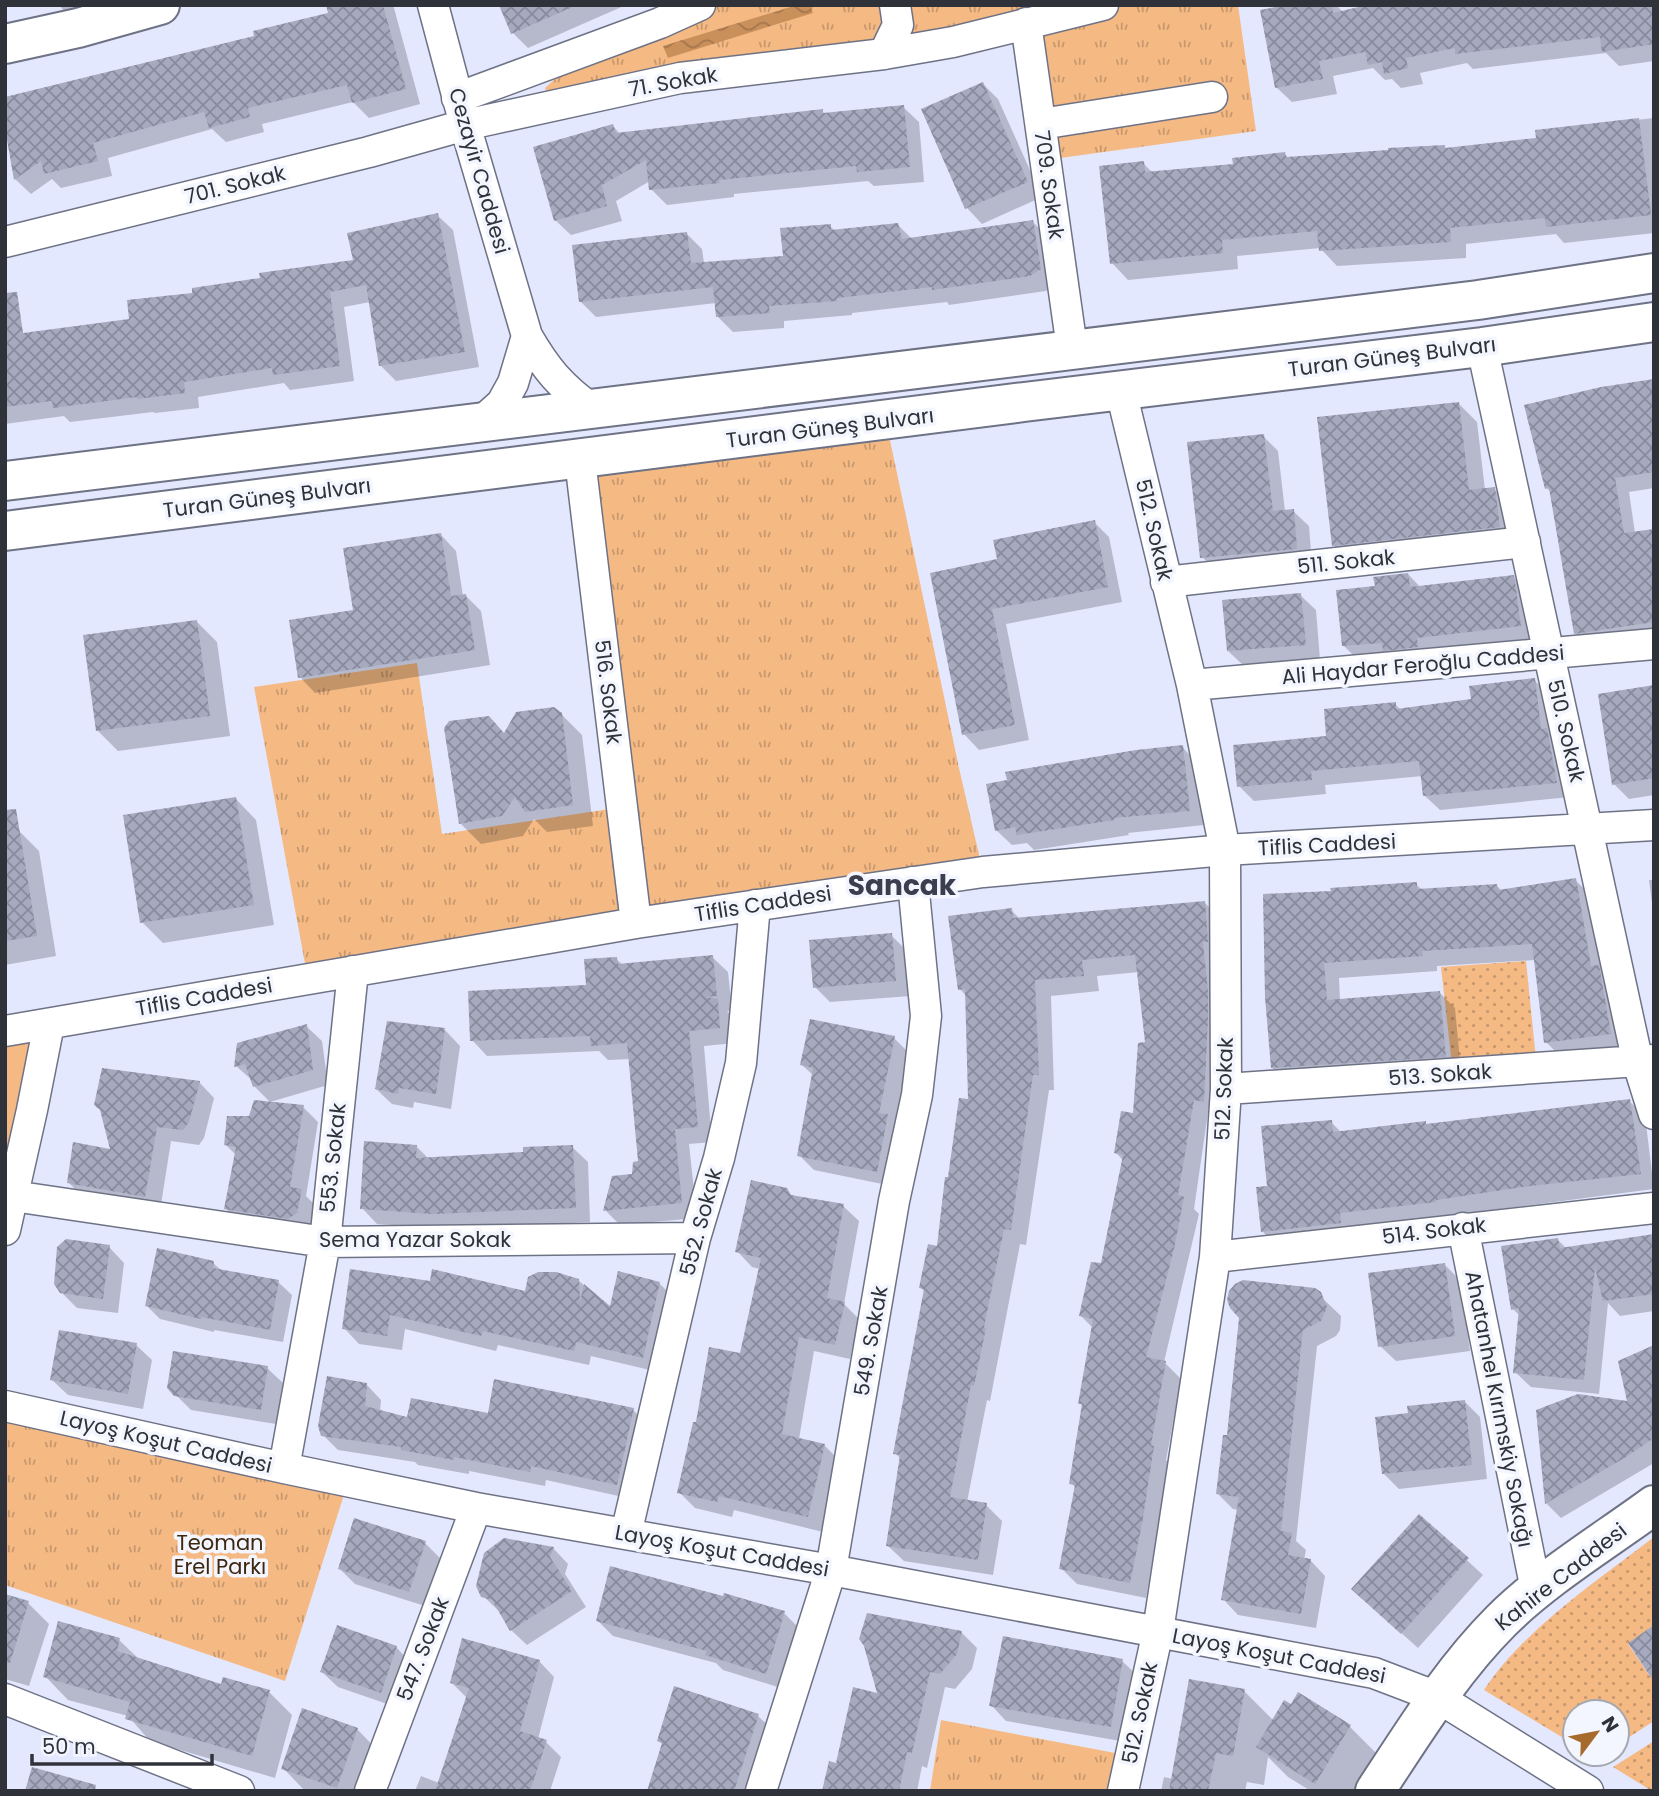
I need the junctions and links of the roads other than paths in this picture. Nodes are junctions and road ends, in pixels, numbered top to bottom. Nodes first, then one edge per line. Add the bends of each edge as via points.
1 (160, 5) edge
2 (433, 5) edge
3 (700, 5) edge
4 (895, 5) edge
5 (1104, 5) edge
6 (1026, 23) junction
7 (5, 44) edge
8 (884, 54) junction
9 (1212, 97) dead end
10 (461, 111) junction
11 (1041, 124) junction
12 (5, 242) edge
13 (1654, 273) edge
14 (1654, 322) edge
15 (527, 336) junction
16 (1482, 346) junction
17 (1072, 348) junction
18 (1121, 391) junction
19 (592, 409) junction
20 (481, 422) junction
21 (580, 460) junction
22 (5, 481) edge
23 (5, 531) edge
24 (1525, 542) junction
25 (1166, 582) junction
26 (1654, 644) edge
27 (1549, 654) junction
28 (1192, 685) junction
29 (1654, 825) edge
30 (1588, 831) junction
31 (1225, 850) junction
32 (913, 882) junction
33 (755, 905) junction
34 (636, 923) junction
35 (353, 971) junction
36 (48, 1024) junction
37 (5, 1031) edge
38 (1646, 1061) edge
39 (1226, 1089) junction
40 (1654, 1114) edge
41 (13, 1196) junction
42 (1654, 1208) edge
43 (1463, 1228) junction
44 (5, 1230) edge
45 (695, 1238) junction
46 (325, 1242) junction
47 (1215, 1257) junction
48 (5, 1406) edge
49 (284, 1468) junction
50 (1654, 1505) edge
51 (476, 1508) junction
52 (626, 1534) junction
53 (831, 1570) junction
54 (1536, 1590) junction
55 (1158, 1631) junction
56 (1437, 1697) junction
57 (5, 1699) edge
58 (239, 1791) edge
59 (370, 1791) edge
60 (761, 1791) edge
61 (1123, 1791) edge
62 (1374, 1791) edge
63 (1588, 1791) edge

1 - 7 main road
2 - 10 street, Cezayir Caddesi
3 - 10 street
4 - 8 street via 898,25
5 - 6 street, 71. Sokak
6 - 8 street, 71. Sokak
6 - 11 street, 709. Sokak
8 - 10 street, 71. Sokak
9 - 11 street
10 - 12 street, 701. Sokak via 369,152
10 - 15 street, Cezayir Caddesi
11 - 17 street, 709. Sokak
13 - 17 main road via 1478,300
14 - 16 main road, Turan Güneş Bulvarı
15 - 19 street, Cezayir Caddesi via 558,383
15 - 20 street via 513,383 502,402
16 - 18 main road, Turan Güneş Bulvarı
16 - 24 street, 510. Sokak
17 - 19 main road
18 - 21 main road, Turan Güneş Bulvarı
18 - 25 street, 512. Sokak
19 - 20 main road
20 - 22 main road
21 - 23 main road, Turan Güneş Bulvarı
21 - 34 street, 516. Sokak
24 - 25 street, 511. Sokak
24 - 27 street, 510. Sokak
25 - 28 street, 512. Sokak
26 - 27 street, Ali Haydar Feroğlu Caddesi
27 - 28 street, Ali Haydar Feroğlu Caddesi
27 - 30 street, 510. Sokak
28 - 31 street, 512. Sokak
29 - 30 street, Tiflis Caddesi
30 - 31 street, Tiflis Caddesi
30 - 38 street, 510. Sokak
31 - 32 street, Tiflis Caddesi
31 - 39 street, 512. Sokak
32 - 33 street, Tiflis Caddesi
32 - 53 street, 549. Sokak via 926,1016 917,1095 894,1201
33 - 34 street, Tiflis Caddesi
33 - 45 street, 552. Sokak via 740,1063
34 - 35 street, Tiflis Caddesi
35 - 36 street, Tiflis Caddesi
35 - 46 street, 553. Sokak
36 - 37 street, Tiflis Caddesi
36 - 41 street
38 - 39 street, 513. Sokak
38 - 40 street, 510. Sokak
39 - 47 street, 512. Sokak
41 - 44 street
41 - 46 street, Sema Yazar Sokak
42 - 43 street, 514. Sokak
43 - 47 street, 514. Sokak
43 - 54 street, Ahatanhel Kırımskiy Sokağı
45 - 46 street, Sema Yazar Sokak
45 - 52 street, 552. Sokak
46 - 49 street, 553. Sokak
47 - 55 street, 512. Sokak
48 - 49 street, Layoş Koşut Caddesi
49 - 51 street, Layoş Koşut Caddesi
50 - 54 main road, Kahire Caddesi
51 - 52 street, Layoş Koşut Caddesi
51 - 59 street, 547. Sokak
52 - 53 street, Layoş Koşut Caddesi
53 - 55 street, Layoş Koşut Caddesi
53 - 60 street, 549. Sokak
54 - 56 main road, Kahire Caddesi via 1476,1648
55 - 56 street, Layoş Koşut Caddesi via 1374,1673
55 - 61 street, 512. Sokak
56 - 62 main road, Kahire Caddesi
56 - 63 street, Layoş Koşut Caddesi
57 - 58 street

